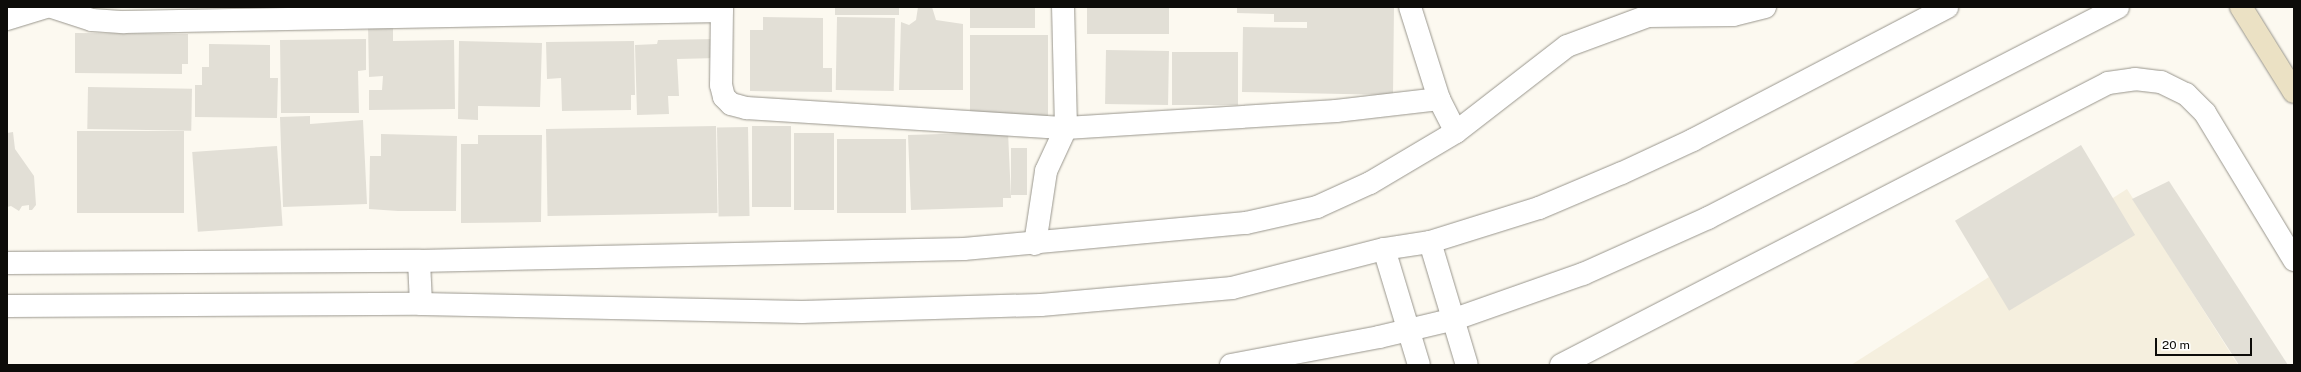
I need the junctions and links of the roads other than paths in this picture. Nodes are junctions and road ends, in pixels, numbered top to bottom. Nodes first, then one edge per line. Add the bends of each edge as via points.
1 (46, 7) edge
2 (52, 7) edge
3 (1063, 7) edge
4 (1410, 7) edge
5 (1765, 7) edge
6 (1947, 7) edge
7 (2118, 7) edge
8 (2241, 7) edge
9 (722, 9) edge
10 (1648, 11) edge
11 (7, 18) edge
12 (2294, 92) edge
13 (1439, 99) junction
14 (1066, 128) junction
15 (1456, 132) junction
16 (1430, 242) junction
17 (1035, 244) junction
18 (1384, 249) junction
19 (2294, 260) edge
20 (419, 261) junction
21 (7, 263) edge
22 (421, 304) junction
23 (7, 306) edge
24 (1454, 319) junction
25 (1409, 330) junction
26 (1231, 365) edge
27 (1419, 365) edge
28 (1467, 365) edge
29 (1561, 365) edge

1 - 11 street
2 - 9 street via 92,20 124,22
3 - 14 street
4 - 13 street
5 - 10 street via 1733,15
6 - 16 street via 1693,140 1622,173 1539,208
7 - 24 street via 1708,218 1583,274
8 - 12 main road
9 - 14 street via 721,85 724,97 731,104 746,108
10 - 15 street via 1567,46
13 - 14 street via 1336,111
13 - 15 street
14 - 17 street via 1046,171
15 - 17 street via 1370,183 1317,207 1246,223
16 - 18 street
16 - 24 street
17 - 20 street via 964,249
18 - 22 street via 1232,288 1040,305 802,312
18 - 25 street
19 - 29 street via 2205,113 2186,94 2161,82 2135,79 2108,83
20 - 21 street
20 - 22 street
22 - 23 street
24 - 25 street
24 - 28 street
25 - 26 street
25 - 27 street

